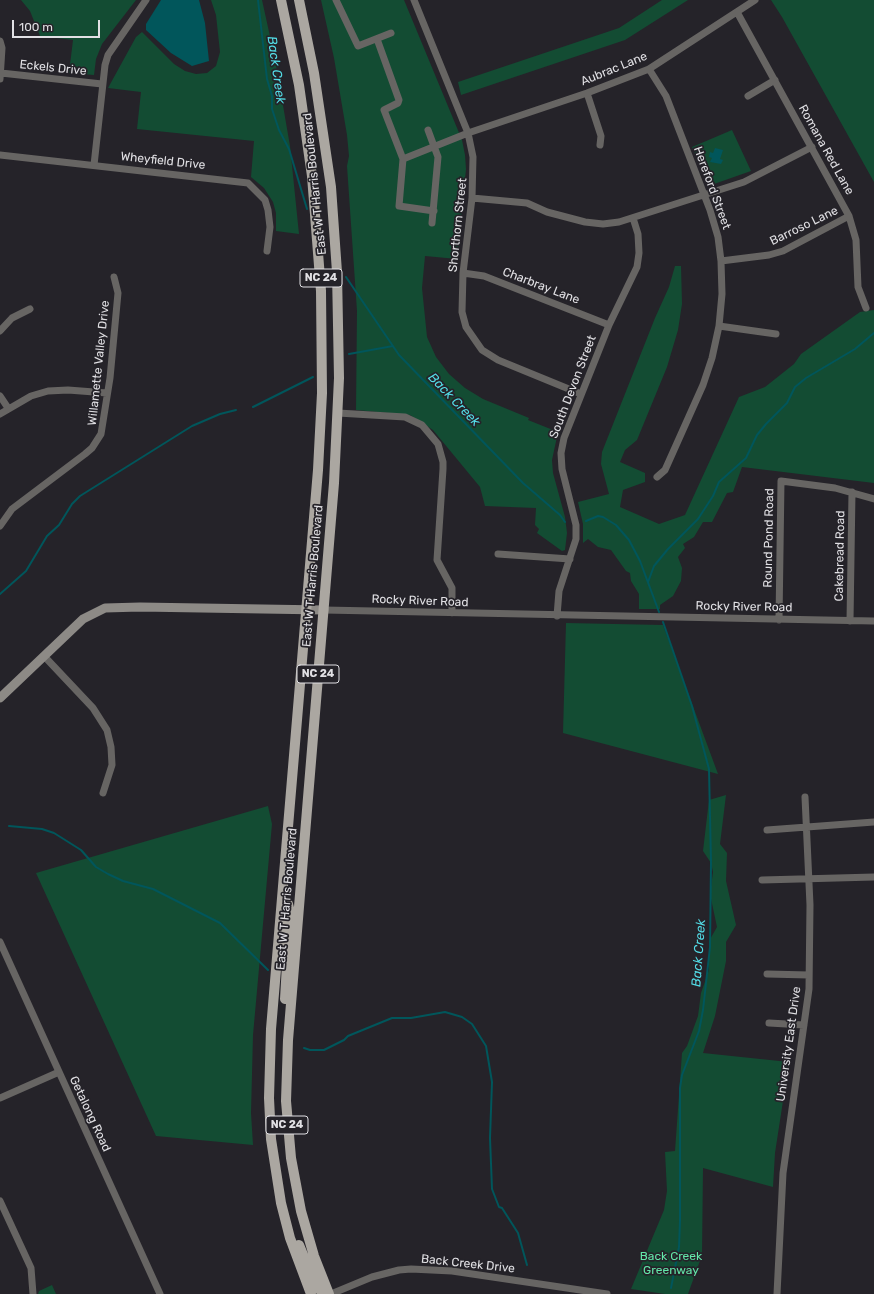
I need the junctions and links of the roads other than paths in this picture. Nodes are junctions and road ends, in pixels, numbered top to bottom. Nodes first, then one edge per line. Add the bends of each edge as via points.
1 (146, 0) edge
2 (281, 0) edge
3 (299, 0) edge
4 (336, 0) edge
5 (414, 0) edge
6 (755, 0) edge
7 (737, 12) junction
8 (391, 33) dead end
9 (377, 39) junction
10 (0, 41) edge
11 (649, 69) junction
12 (0, 74) edge
13 (0, 79) edge
14 (775, 80) junction
15 (102, 84) junction
16 (587, 93) junction
17 (748, 96) dead end
18 (428, 130) dead end
19 (468, 133) junction
20 (600, 145) dead end
21 (434, 147) junction
22 (812, 147) junction
23 (0, 155) edge
24 (403, 159) junction
25 (94, 165) junction
26 (704, 195) junction
27 (472, 198) junction
28 (434, 211) junction
29 (849, 216) junction
30 (633, 218) junction
31 (432, 223) dead end
32 (267, 251) dead end
33 (721, 261) junction
34 (463, 273) junction
35 (114, 277) dead end
36 (866, 308) dead end
37 (30, 309) dead end
38 (609, 325) junction
39 (719, 326) junction
40 (0, 331) edge
41 (776, 334) dead end
42 (108, 393) junction
43 (581, 394) junction
44 (0, 396) edge
45 (8, 408) junction
46 (338, 413) junction
47 (0, 414) edge
48 (657, 477) dead end
49 (852, 492) junction
50 (874, 499) edge
51 (0, 526) edge
52 (498, 554) dead end
53 (570, 559) junction
54 (307, 610) junction
55 (324, 610) junction
56 (452, 613) junction
57 (557, 616) junction
58 (779, 620) junction
59 (850, 621) junction
60 (874, 621) edge
61 (44, 656) junction
62 (0, 698) edge
63 (103, 793) dead end
64 (805, 797) dead end
65 (874, 822) edge
66 (807, 827) junction
67 (768, 830) dead end
68 (809, 877) junction
69 (874, 877) edge
70 (762, 880) dead end
71 (282, 902) junction
72 (0, 942) edge
73 (766, 974) dead end
74 (810, 975) junction
75 (769, 1023) dead end
76 (804, 1026) junction
77 (288, 1040) junction
78 (59, 1072) junction
79 (0, 1098) edge
80 (277, 1183) junction
81 (0, 1201) edge
82 (33, 1294) edge
83 (160, 1294) edge
84 (311, 1294) edge
85 (329, 1294) edge
86 (607, 1294) edge
87 (777, 1294) edge

1 - 15 street via 108,54
2 - 54 main road, East W T Harris Boulevard / NC 24 via 299,85 311,161 322,298 321,419
3 - 46 main road, East W T Harris Boulevard / NC 24 via 321,116 333,212 339,308
4 - 9 street via 358,46
5 - 19 street, Shorthorn Street
6 - 7 street, Aubrac Lane
7 - 11 street, Aubrac Lane
7 - 14 street, Romana Red Lane
8 - 9 street
9 - 24 street via 399,100 384,110
10 - 12 street
11 - 16 street, Aubrac Lane
11 - 26 street, Hereford Street via 666,96
12 - 13 street
12 - 15 street, Eckels Drive
14 - 17 street
14 - 22 street, Romana Red Lane
15 - 25 street
16 - 19 street, Aubrac Lane
16 - 20 street via 601,136
18 - 21 street
19 - 21 street, Aubrac Lane
19 - 27 street, Shorthorn Street via 474,157
21 - 24 street, Aubrac Lane
21 - 28 street via 438,157
22 - 26 street via 744,182
22 - 29 street, Romana Red Lane
23 - 25 street, Wheyfield Drive
24 - 28 street via 399,206
25 - 32 street, Wheyfield Drive via 248,183 264,200 268,210 270,228
26 - 30 street
26 - 33 street, Hereford Street via 718,237
27 - 30 street via 527,203 547,212 585,222 603,224
27 - 34 street, Shorthorn Street
28 - 31 street
29 - 33 street, Barroso Lane via 783,251
29 - 36 street, Romana Red Lane via 856,240 858,287
30 - 38 street, South Devon Street via 638,234 637,267
33 - 39 street, Hereford Street via 722,294
34 - 38 street, Charbray Lane via 484,276
34 - 43 street, Shorthorn Street via 462,312 466,327 482,350 498,360
35 - 42 street, Willamette Valley Drive via 118,293
37 - 40 street via 12,318
38 - 43 street, South Devon Street
39 - 41 street
39 - 48 street, Hereford Street via 703,385 665,470
42 - 45 street via 48,391 31,396
42 - 51 street, Willamette Valley Drive via 104,424 98,440 85,454 12,509
43 - 53 street, South Devon Street via 561,453 562,469 576,525 576,539
44 - 45 street
45 - 47 street
46 - 55 main road, East W T Harris Boulevard / NC 24
46 - 56 street via 405,417 422,426 438,444 443,469 437,560 452,588
49 - 50 street
49 - 58 street, Round Pond Road via 781,481
49 - 59 street, Cakebread Road
52 - 53 street
53 - 57 street, South Devon Street via 559,591
54 - 55 street, Rocky River Road
54 - 61 street, Rocky River Road via 105,608 83,619
54 - 71 main road, East W T Harris Boulevard / NC 24
55 - 56 street, Rocky River Road
55 - 77 main road, East W T Harris Boulevard / NC 24
56 - 57 street, Rocky River Road
57 - 58 street, Rocky River Road
58 - 59 street, Rocky River Road
59 - 60 street, Rocky River Road
61 - 62 street, Rocky River Road
61 - 63 street via 93,708 107,730 112,765
64 - 66 street, University East Drive
65 - 66 street
66 - 67 street
66 - 68 street, University East Drive
68 - 69 street
68 - 70 street
68 - 74 street, University East Drive
71 - 77 main road via 288,904 290,912 284,1024
71 - 80 main road, East W T Harris Boulevard / NC 24 via 269,1082 271,1139
72 - 78 street, Getalong Road
73 - 74 street
74 - 76 street, University East Drive
75 - 76 street
76 - 87 street, University East Drive via 783,1170
77 - 85 main road, East W T Harris Boulevard / NC 24 via 286,1101 293,1175 305,1226
78 - 79 street
78 - 83 street, Getalong Road
80 - 84 main road, East W T Harris Boulevard / NC 24 via 290,1238
80 - 85 main road via 315,1284
81 - 82 street via 31,1268
85 - 86 street, Back Creek Drive via 372,1277 411,1269 452,1271

